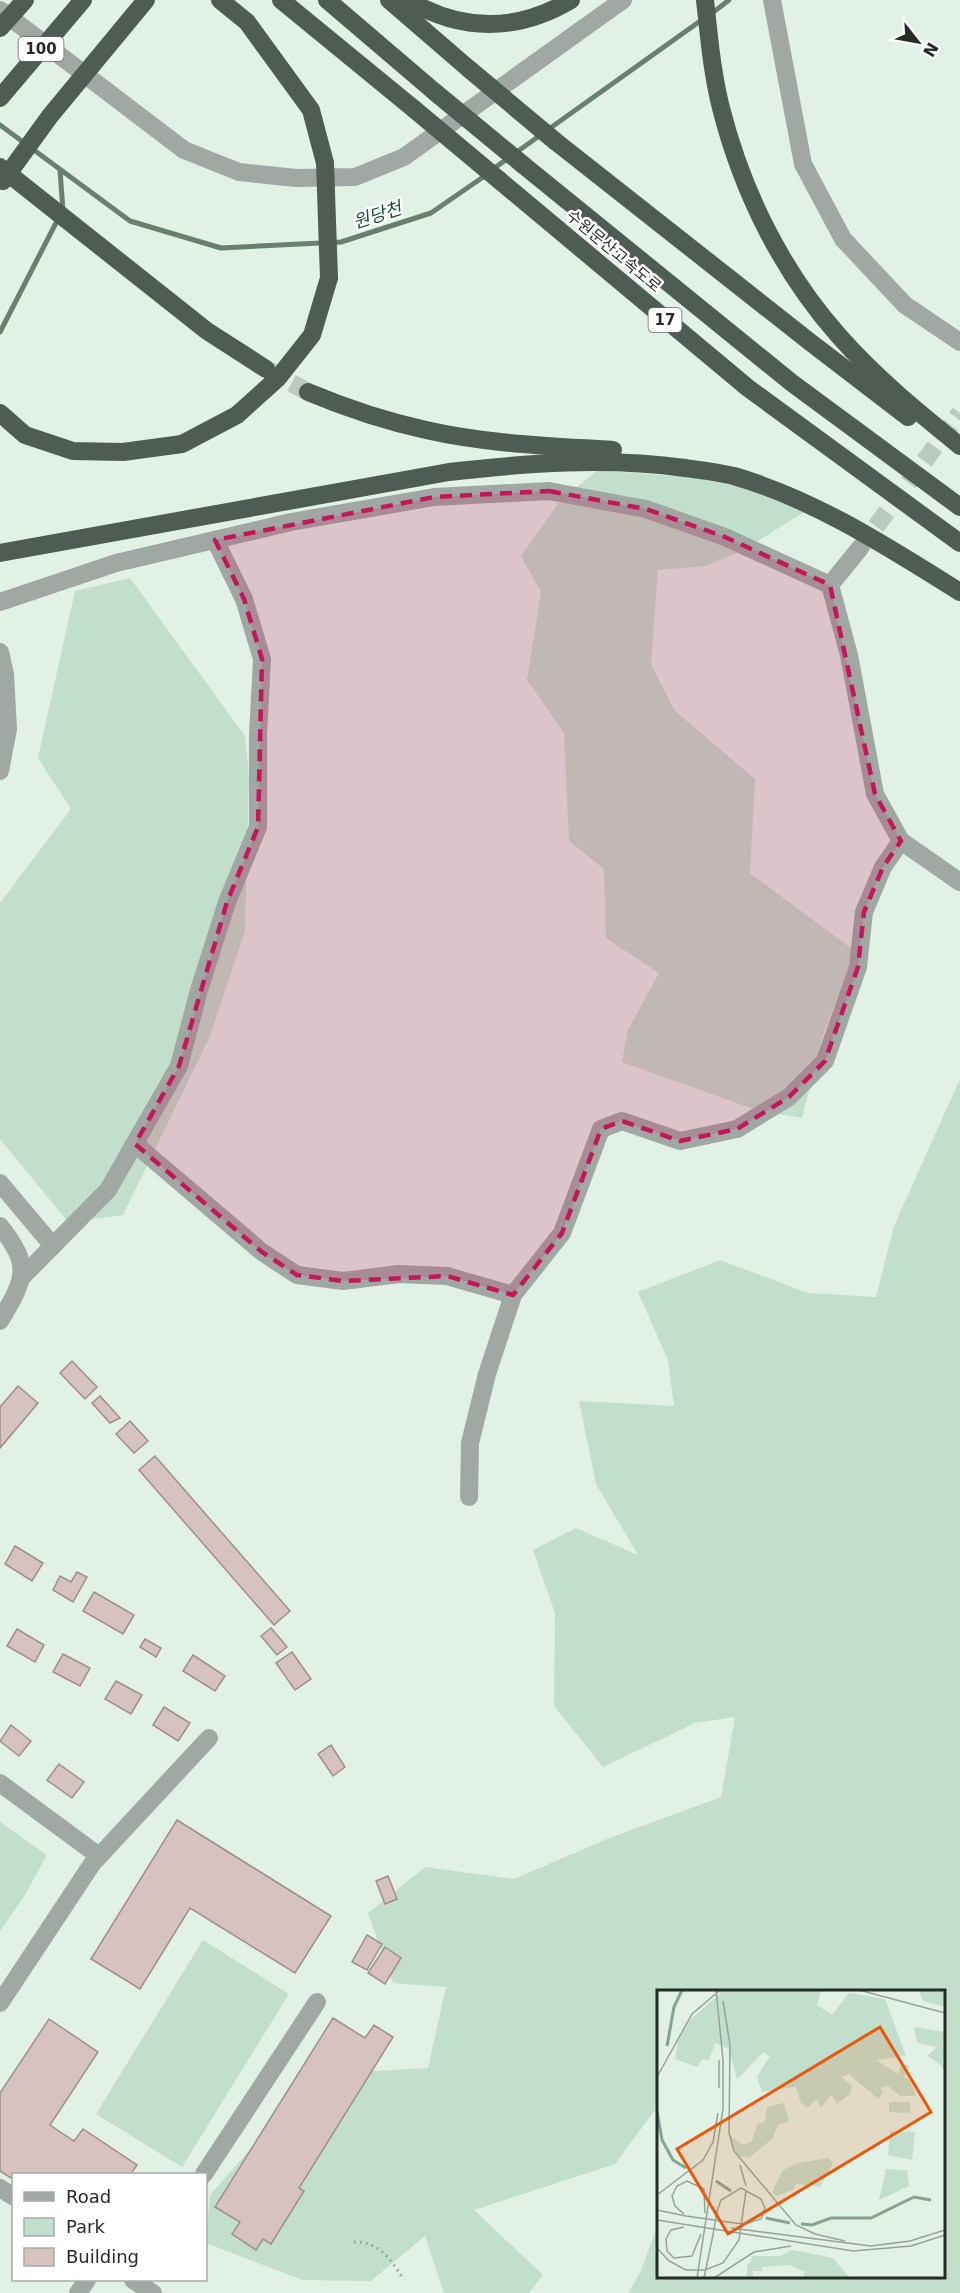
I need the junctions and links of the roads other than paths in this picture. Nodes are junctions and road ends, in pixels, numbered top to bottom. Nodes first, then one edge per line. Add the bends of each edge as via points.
1 (25, 0) edge
2 (83, 0) edge
3 (146, 0) edge
4 (220, 0) edge
5 (280, 0) edge
6 (327, 0) edge
7 (389, 0) edge
8 (408, 0) edge
9 (571, 0) edge
10 (623, 0) edge
11 (705, 0) edge
12 (772, 2) edge
13 (0, 10) edge
14 (0, 28) edge
15 (0, 98) edge
16 (1, 175) edge
17 (960, 342) edge
18 (266, 369) tunnel mouth
19 (308, 392) tunnel mouth
20 (0, 412) edge
21 (960, 446) edge
22 (960, 455) edge
23 (732, 476) junction
24 (960, 507) edge
25 (215, 540) junction
26 (960, 543) edge
27 (860, 549) tunnel mouth
28 (0, 553) edge
29 (831, 585) junction
30 (960, 592) edge
31 (0, 602) edge
32 (0, 652) edge
33 (0, 771) edge
34 (901, 841) junction
35 (960, 882) edge
36 (135, 1144) junction
37 (0, 1184) edge
38 (0, 1226) edge
39 (53, 1246) junction
40 (22, 1277) junction
41 (513, 1295) junction
42 (0, 1321) edge
43 (469, 1497) dead end
44 (208, 1738) dead end
45 (0, 1783) edge
46 (99, 1856) junction
47 (316, 2002) dead end
48 (0, 2003) edge
49 (205, 2173) edge
50 (136, 2281) edge
51 (153, 2293) edge

1 - 14 highway, 100, bridge
2 - 15 highway, 100, bridge
3 - 16 highway, bridge
4 - 20 highway, bridge via 247,22 311,110 325,163 329,278 312,335 278,378 237,415 182,444 123,453 74,451 25,435
5 - 26 highway, 수원문산고속도로 / 17, bridge via 748,388
6 - 24 highway, 수원문산고속도로 / 17, bridge via 766,362
7 - 22 highway, bridge via 555,141
8 - 9 highway via 442,16 493,26 512,24
10 - 13 street via 404,157 355,177 320,178 239,172 184,150
11 - 21 highway via 720,106 736,159 779,252 808,296 859,358
12 - 17 street via 802,164 843,239 905,305
16 - 18 highway via 42,201 207,331
19 - 23 highway via 380,418 428,430 471,438 665,457
23 - 28 highway via 643,463 524,463 426,476
23 - 30 highway via 828,513
25 - 29 street via 291,522 434,497 549,491 646,509 725,537
25 - 31 street via 116,563
25 - 36 street via 244,599 262,658 258,827 227,902 179,1066
27 - 29 street
29 - 34 street via 849,655 875,794
32 - 33 street via 8,729
34 - 35 street
34 - 41 street via 883,867 864,912 858,967 825,1060 789,1097 737,1130 680,1141 622,1121 601,1129 562,1233
36 - 39 street via 108,1190
36 - 41 street via 262,1252 297,1275 343,1281 399,1274 447,1276
37 - 39 street
38 - 40 street via 22,1260
39 - 40 street
40 - 42 street
41 - 43 street via 470,1443
44 - 46 street
45 - 46 street
46 - 48 street
47 - 49 street
50 - 51 street

